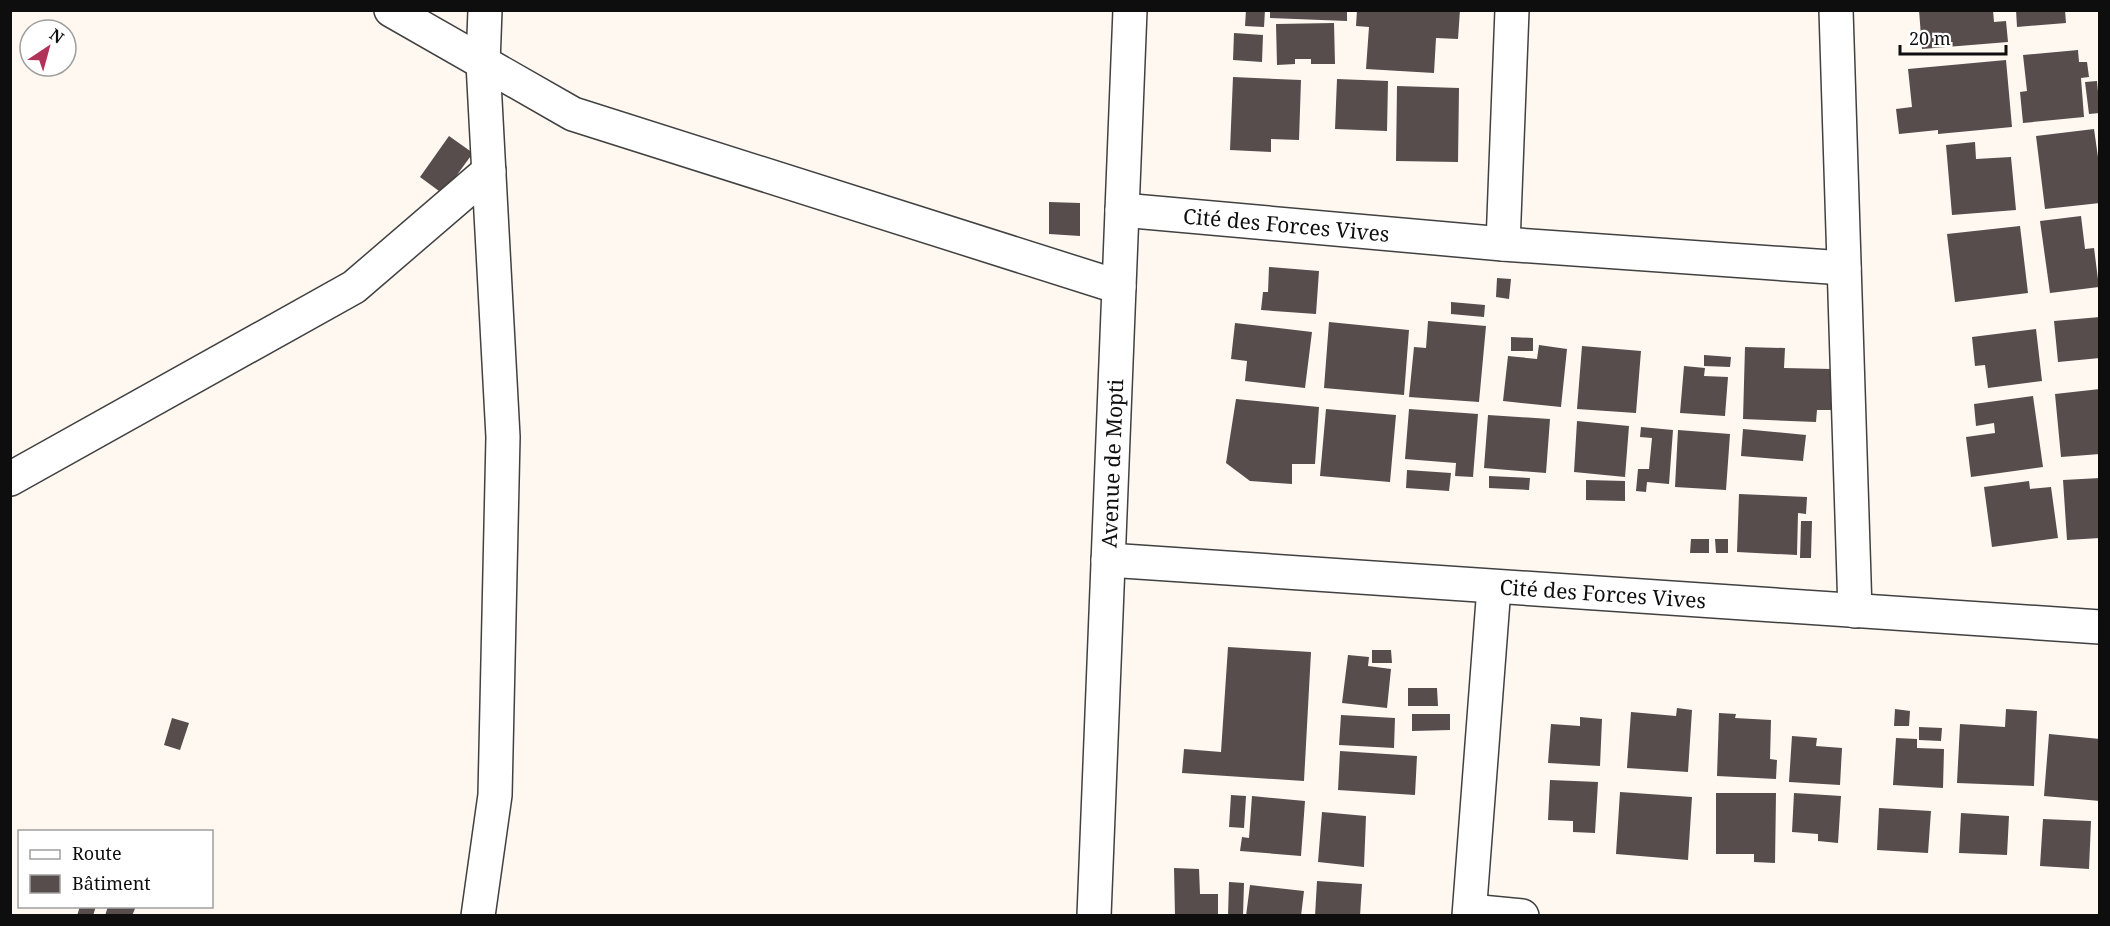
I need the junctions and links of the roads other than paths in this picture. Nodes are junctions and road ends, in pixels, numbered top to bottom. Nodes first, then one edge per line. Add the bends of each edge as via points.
1 (391, 10) edge
2 (486, 10) edge
3 (1130, 10) edge
4 (1512, 10) edge
5 (1836, 10) edge
6 (483, 63) junction
7 (489, 171) junction
8 (1122, 210) junction
9 (1503, 243) junction
10 (1844, 268) junction
11 (1119, 287) junction
12 (10, 478) edge
13 (1108, 560) junction
14 (1494, 587) junction
15 (1856, 611) junction
16 (2100, 627) edge
17 (1469, 913) edge
18 (478, 915) edge
19 (1094, 915) edge
20 (1522, 915) edge

1 - 6 street
2 - 6 street
3 - 8 street, Avenue de Mopti
4 - 9 street
5 - 10 street
6 - 7 street
6 - 11 street via 573,114
7 - 12 street via 354,287
7 - 18 street via 503,449 495,795
8 - 9 street, Cité des Forces Vives
8 - 11 street, Avenue de Mopti
9 - 10 street, Cité des Forces Vives
10 - 15 street
11 - 13 street, Avenue de Mopti
13 - 14 street, Cité des Forces Vives
13 - 19 street, Avenue de Mopti
14 - 15 street, Cité des Forces Vives
14 - 17 street
15 - 16 street, Cité des Forces Vives
17 - 20 street

